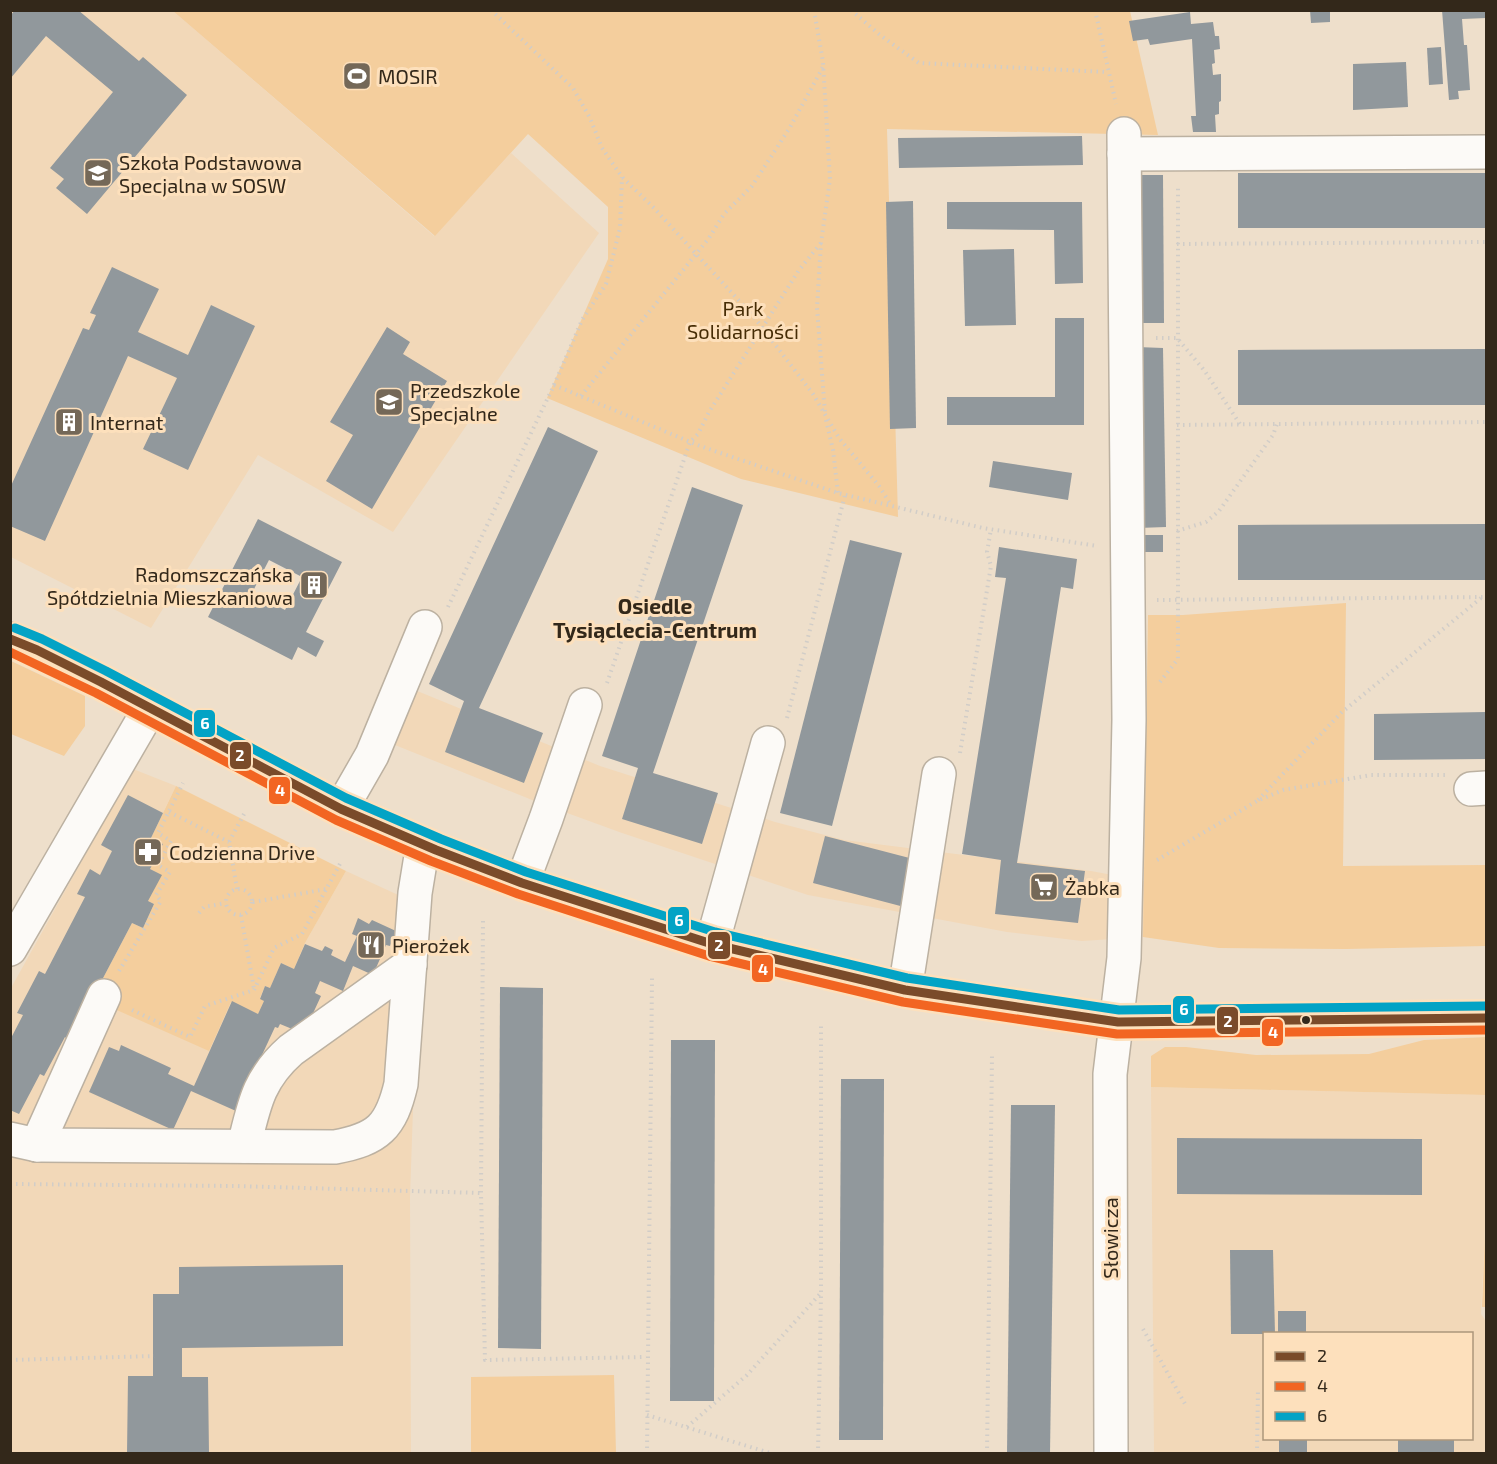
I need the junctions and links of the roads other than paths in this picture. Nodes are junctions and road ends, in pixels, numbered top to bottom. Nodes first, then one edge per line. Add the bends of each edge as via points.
1 (1486, 152) edge
2 (435, 620) road end
3 (10, 639) edge
4 (596, 695) road end
5 (150, 708) junction
6 (776, 734) road end
7 (949, 768) road end
8 (341, 809) junction
9 (423, 844) junction
10 (522, 882) junction
11 (712, 944) junction
12 (10, 949) edge
13 (410, 965) junction
14 (905, 990) junction
15 (104, 996) road end
16 (1486, 1018) edge
17 (1118, 1022) junction
18 (24, 1142) edge
19 (244, 1146) junction
20 (1111, 1454) edge

1 - 17 street, Słowicza via 1124,144 1130,720 1124,958
2 - 8 street via 372,755
3 - 5 street
4 - 10 street
5 - 8 street
5 - 12 street
6 - 11 street
7 - 14 street
8 - 9 street
9 - 10 street
9 - 13 street
10 - 11 street
11 - 14 street
13 - 19 street via 275,1064 256,1096
13 - 19 street via 400,1084 396,1106 387,1122 357,1143 335,1147
14 - 17 street
15 - 18 street
16 - 17 street
17 - 20 street, Słowicza via 1110,1074
18 - 19 street

